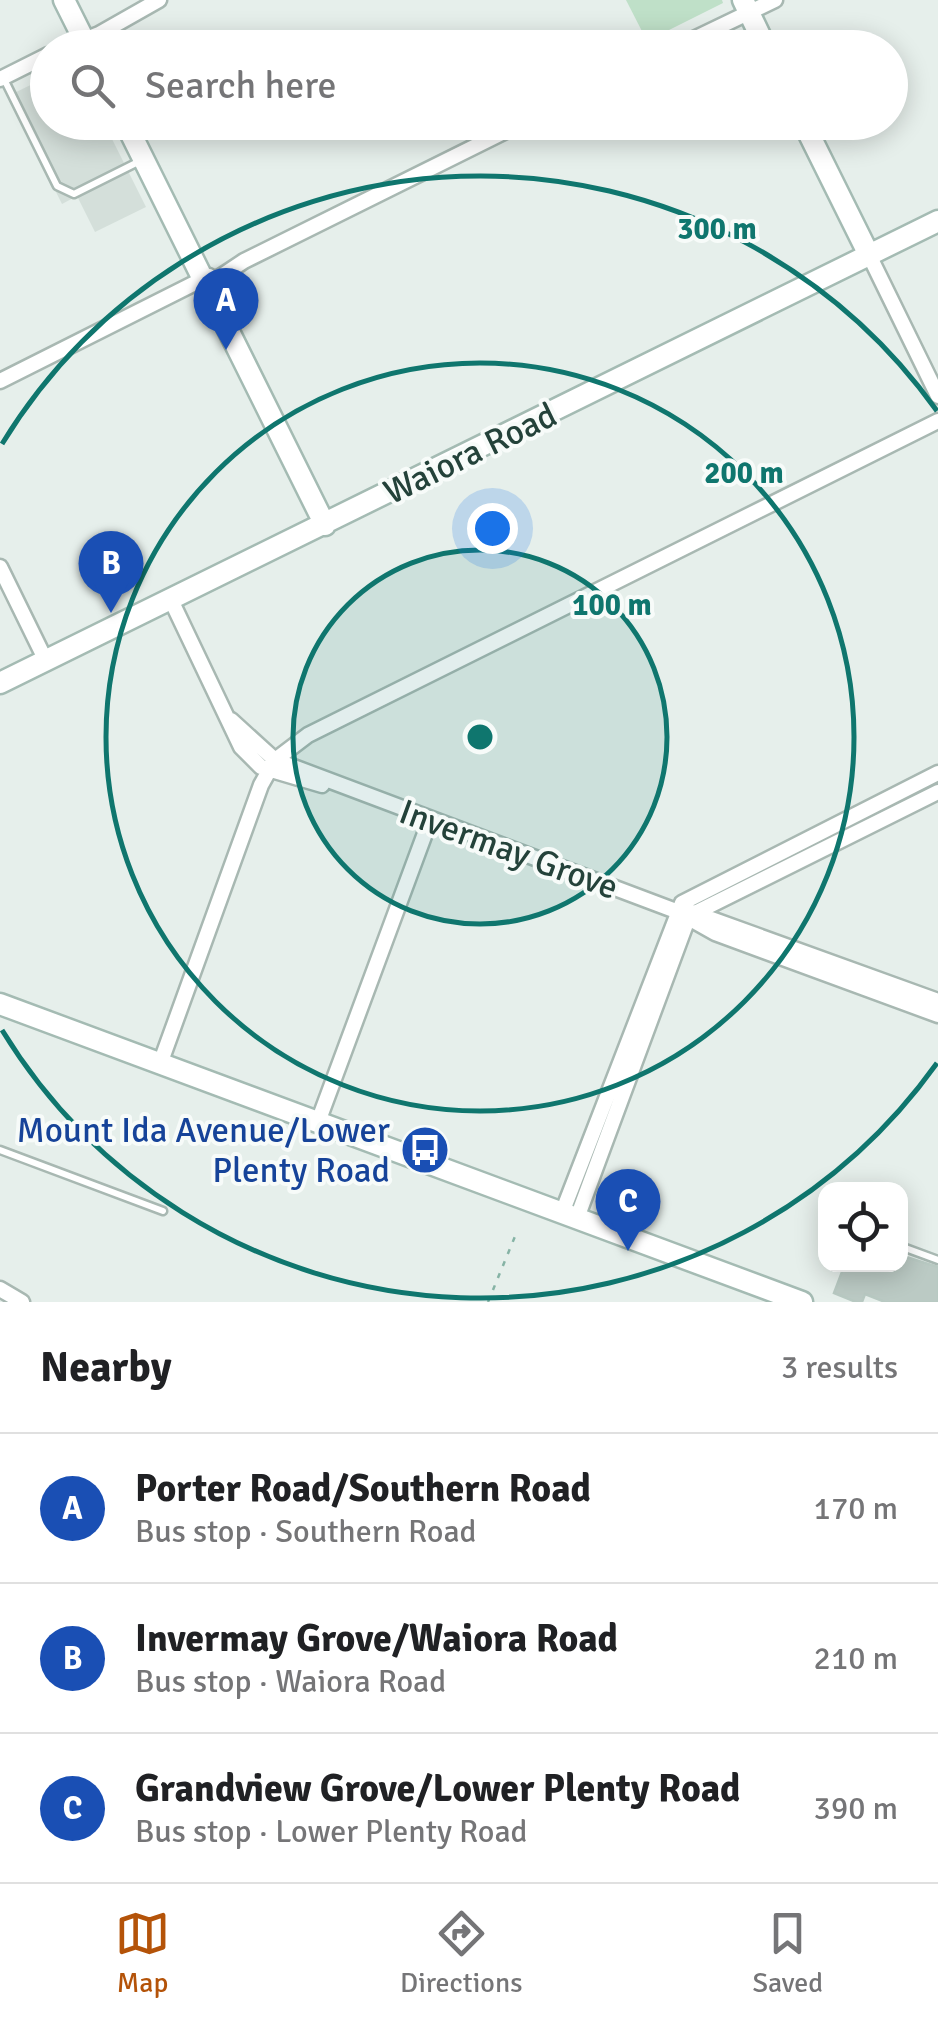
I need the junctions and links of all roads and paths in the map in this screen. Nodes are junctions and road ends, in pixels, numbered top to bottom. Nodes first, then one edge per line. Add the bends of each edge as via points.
1 (64, 0) edge
2 (158, 0) edge
3 (776, 0) edge
4 (751, 6) edge
5 (79, 30) edge
6 (105, 30) edge
7 (711, 30) edge
8 (760, 30) edge
9 (30, 64) edge
10 (2, 78) edge
11 (30, 133) edge
12 (34, 140) edge
13 (134, 140) edge
14 (488, 140) edge
15 (812, 140) edge
16 (144, 160) junction
17 (938, 220) edge
18 (868, 255) junction
19 (204, 281) junction
20 (0, 381) edge
21 (938, 396) edge
22 (938, 422) edge
23 (325, 525) junction
24 (0, 568) edge
25 (171, 600) junction
26 (46, 661) junction
27 (0, 683) edge
28 (272, 765) junction
29 (938, 773) edge
30 (938, 792) edge
31 (430, 820) junction
32 (687, 914) junction
33 (938, 1001) edge
34 (0, 1004) edge
35 (938, 1016) edge
36 (160, 1064) junction
37 (318, 1122) junction
38 (0, 1150) edge
39 (163, 1211) dead end
40 (570, 1216) junction
41 (516, 1234) dead end
42 (908, 1249) edge
43 (938, 1260) edge
44 (0, 1289) edge
45 (0, 1299) edge
46 (19, 1302) edge
47 (488, 1302) edge
48 (802, 1302) edge

1 - 5 main road
2 - 6 street
3 - 4 street
4 - 7 street
4 - 8 main road
9 - 10 street
10 - 11 lane
12 - 16 lane via 66,194
13 - 16 main road
14 - 19 street
15 - 18 main road
16 - 19 main road
17 - 18 main road, Waiora Road
18 - 21 street
18 - 23 main road, Waiora Road
19 - 20 street
19 - 23 main road
22 - 28 street via 308,735
23 - 25 main road, Waiora Road
24 - 26 street
25 - 26 main road, Waiora Road
25 - 28 street, Invermay Grove via 241,748
26 - 27 main road, Waiora Road
28 - 31 street, Invermay Grove
28 - 36 street
29 - 32 street via 720,881
30 - 32 street
31 - 32 street, Invermay Grove
31 - 37 street
32 - 33 street, Invermay Grove
32 - 35 street, Invermay Grove via 716,933
32 - 40 street
34 - 36 main road
36 - 37 main road
37 - 40 main road
38 - 39 lane
40 - 48 main road
41 - 47 path
42 - 43 lane
44 - 46 street
45 - 46 street

